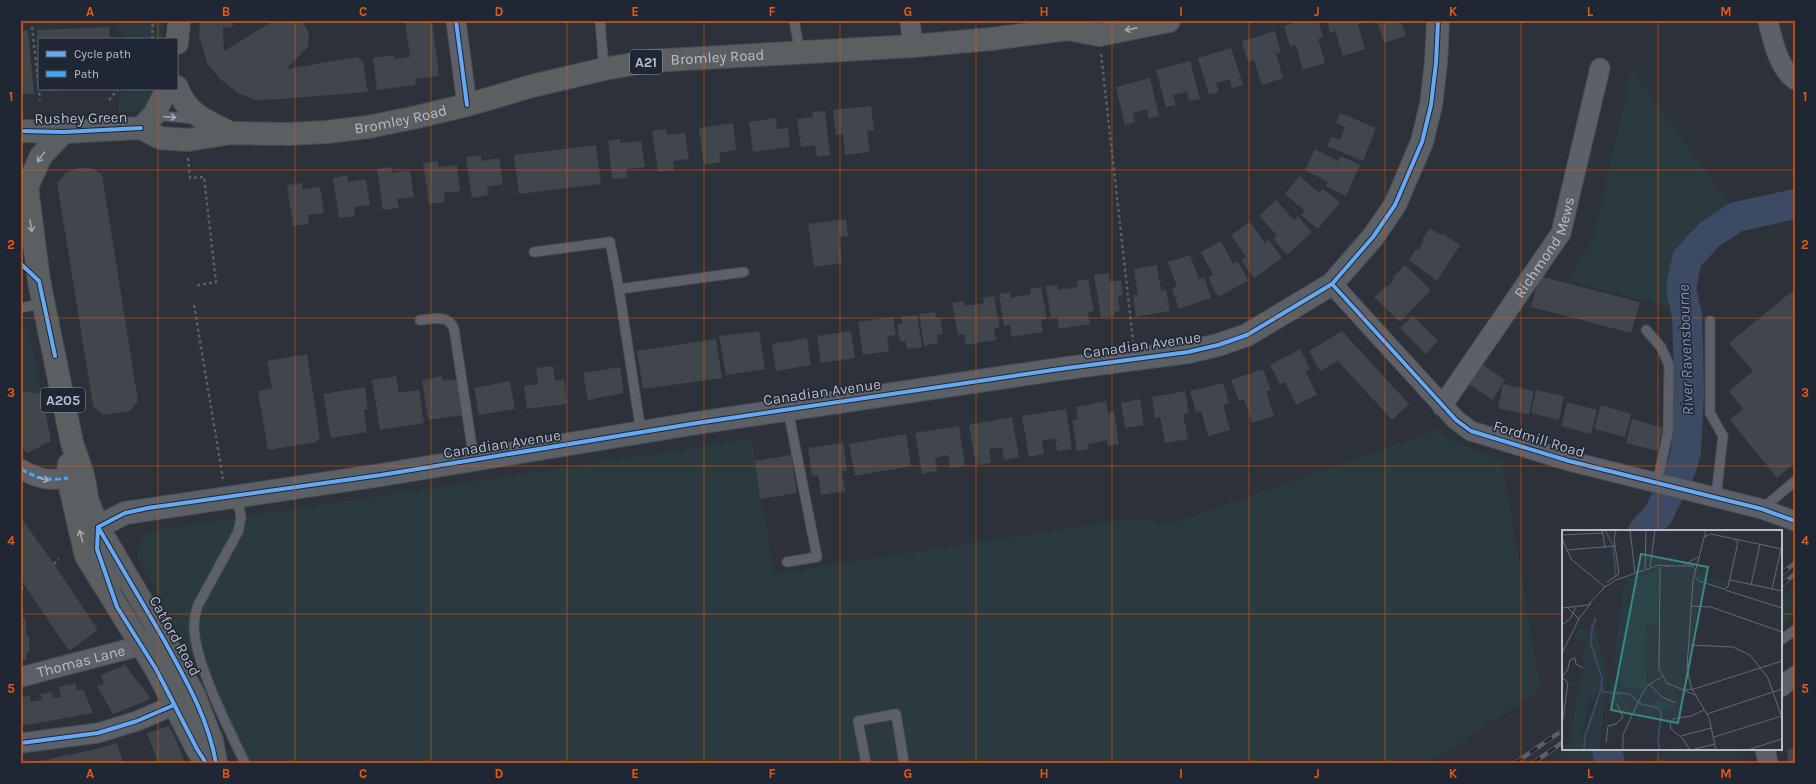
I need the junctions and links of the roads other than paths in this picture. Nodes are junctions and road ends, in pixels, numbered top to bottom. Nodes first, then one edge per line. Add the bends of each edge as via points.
1 (179, 21) edge
2 (456, 21) edge
3 (600, 21) edge
4 (794, 21) edge
5 (910, 21) edge
6 (1169, 21) edge
7 (1438, 21) edge
8 (1768, 21) edge
9 (1075, 25) edge
10 (177, 38) edge
11 (913, 46) junction
12 (800, 52) junction
13 (1600, 68) dead end
14 (604, 69) junction
15 (1795, 80) edge
16 (178, 89) edge
17 (166, 90) edge
18 (467, 105) junction
19 (202, 120) junction
20 (140, 128) junction
21 (21, 131) edge
22 (64, 132) junction
23 (231, 133) junction
24 (24, 185) edge
25 (534, 252) dead end
26 (21, 264) edge
27 (744, 272) dead end
28 (39, 281) junction
29 (1332, 284) junction
30 (619, 289) junction
31 (44, 303) junction
32 (21, 308) edge
33 (420, 320) dead end
34 (1710, 321) dead end
35 (1646, 330) dead end
36 (1442, 406) junction
37 (788, 410) junction
38 (641, 432) junction
39 (72, 443) junction
40 (474, 460) junction
41 (21, 469) edge
42 (68, 478) junction
43 (1795, 481) edge
44 (1657, 483) junction
45 (232, 496) junction
46 (1716, 497) junction
47 (1762, 509) junction
48 (1795, 521) edge
49 (98, 527) junction
50 (787, 562) dead end
51 (117, 607) junction
52 (1795, 630) edge
53 (1782, 639) edge
54 (163, 640) junction
55 (142, 646) junction
56 (1795, 676) edge
57 (21, 677) edge
58 (1782, 686) edge
59 (174, 705) junction
60 (21, 743) edge
61 (1765, 750) edge
62 (206, 763) edge
63 (216, 763) edge
64 (245, 763) edge
65 (866, 763) edge
66 (904, 763) edge
67 (1768, 763) edge

1 - 10 highway
2 - 18 street
3 - 14 lane
4 - 12 lane
5 - 11 street
6 -> 9 highway, Bromley Road / A21 via 1099,35
7 - 29 street, Canadian Avenue via 1431,105 1417,155 1395,205 1373,237
8 - 15 street via 1773,43 1782,63
9 - 11 highway, Bromley Road / A21 via 991,39
11 - 12 highway, Bromley Road / A21
12 - 14 highway, Bromley Road / A21 via 650,61
13 - 36 street, Richmond Mews via 1561,233
14 - 18 highway, Bromley Road / A21
16 - 19 highway, Bromley Road / A21 via 183,101
17 - 20 highway via 154,115
18 - 23 highway, Bromley Road / A21 via 368,127 327,132
20 -> 19 lane via 163,116
19 - 23 highway, Bromley Road / A21
20 - 22 highway, Rushey Green
20 - 23 highway, Bromley Road / A21 via 160,138 188,140
21 - 22 highway, Rushey Green
22 -> 24 highway, Catford Road / A205 via 41,156
24 -> 28 highway, Catford Road / A205
25 - 30 lane via 610,242
26 - 28 highway
27 - 30 lane
28 - 31 highway, Catford Road / A205
29 - 36 street, Fordmill Road
29 - 37 street, Canadian Avenue via 1246,335 1188,352
30 - 38 lane
31 - 32 lane
31 - 39 highway, Catford Road / A205
33 - 40 lane via 445,318 454,329
34 - 46 lane via 1710,413 1723,436
35 - 44 lane via 1661,347 1669,365 1668,432
36 - 44 street, Fordmill Road via 1470,431 1569,462
37 - 38 street, Canadian Avenue
37 - 50 lane via 817,557
38 - 40 street, Canadian Avenue
39 - 42 highway, Catford Road / A205
39 - 49 highway, Catford Road / A205 via 88,502
40 - 45 street, Canadian Avenue
41 -> 42 street via 33,476 52,481
51 -> 42 highway, Catford Road / A205 via 86,556
43 - 47 lane
44 - 46 street, Fordmill Road
45 - 49 street, Canadian Avenue via 125,513
45 - 64 lane via 241,518 238,532 198,605 194,627 204,668
46 - 47 street, Fordmill Road
47 - 48 street, Fordmill Road
49 - 51 street via 97,549
49 - 54 highway, Catford Road / A205
51 - 55 highway, Catford Road / A205
52 - 53 lane
54 - 55 street, Thomas Lane
54 - 63 highway, Catford Road / A205 via 194,695 212,741
55 - 57 street, Thomas Lane
55 - 59 highway, Catford Road / A205
56 - 58 street
59 - 60 street via 137,721 98,733
59 - 62 highway, Catford Road / A205
61 - 67 street
65 - 66 lane via 858,721 896,714

